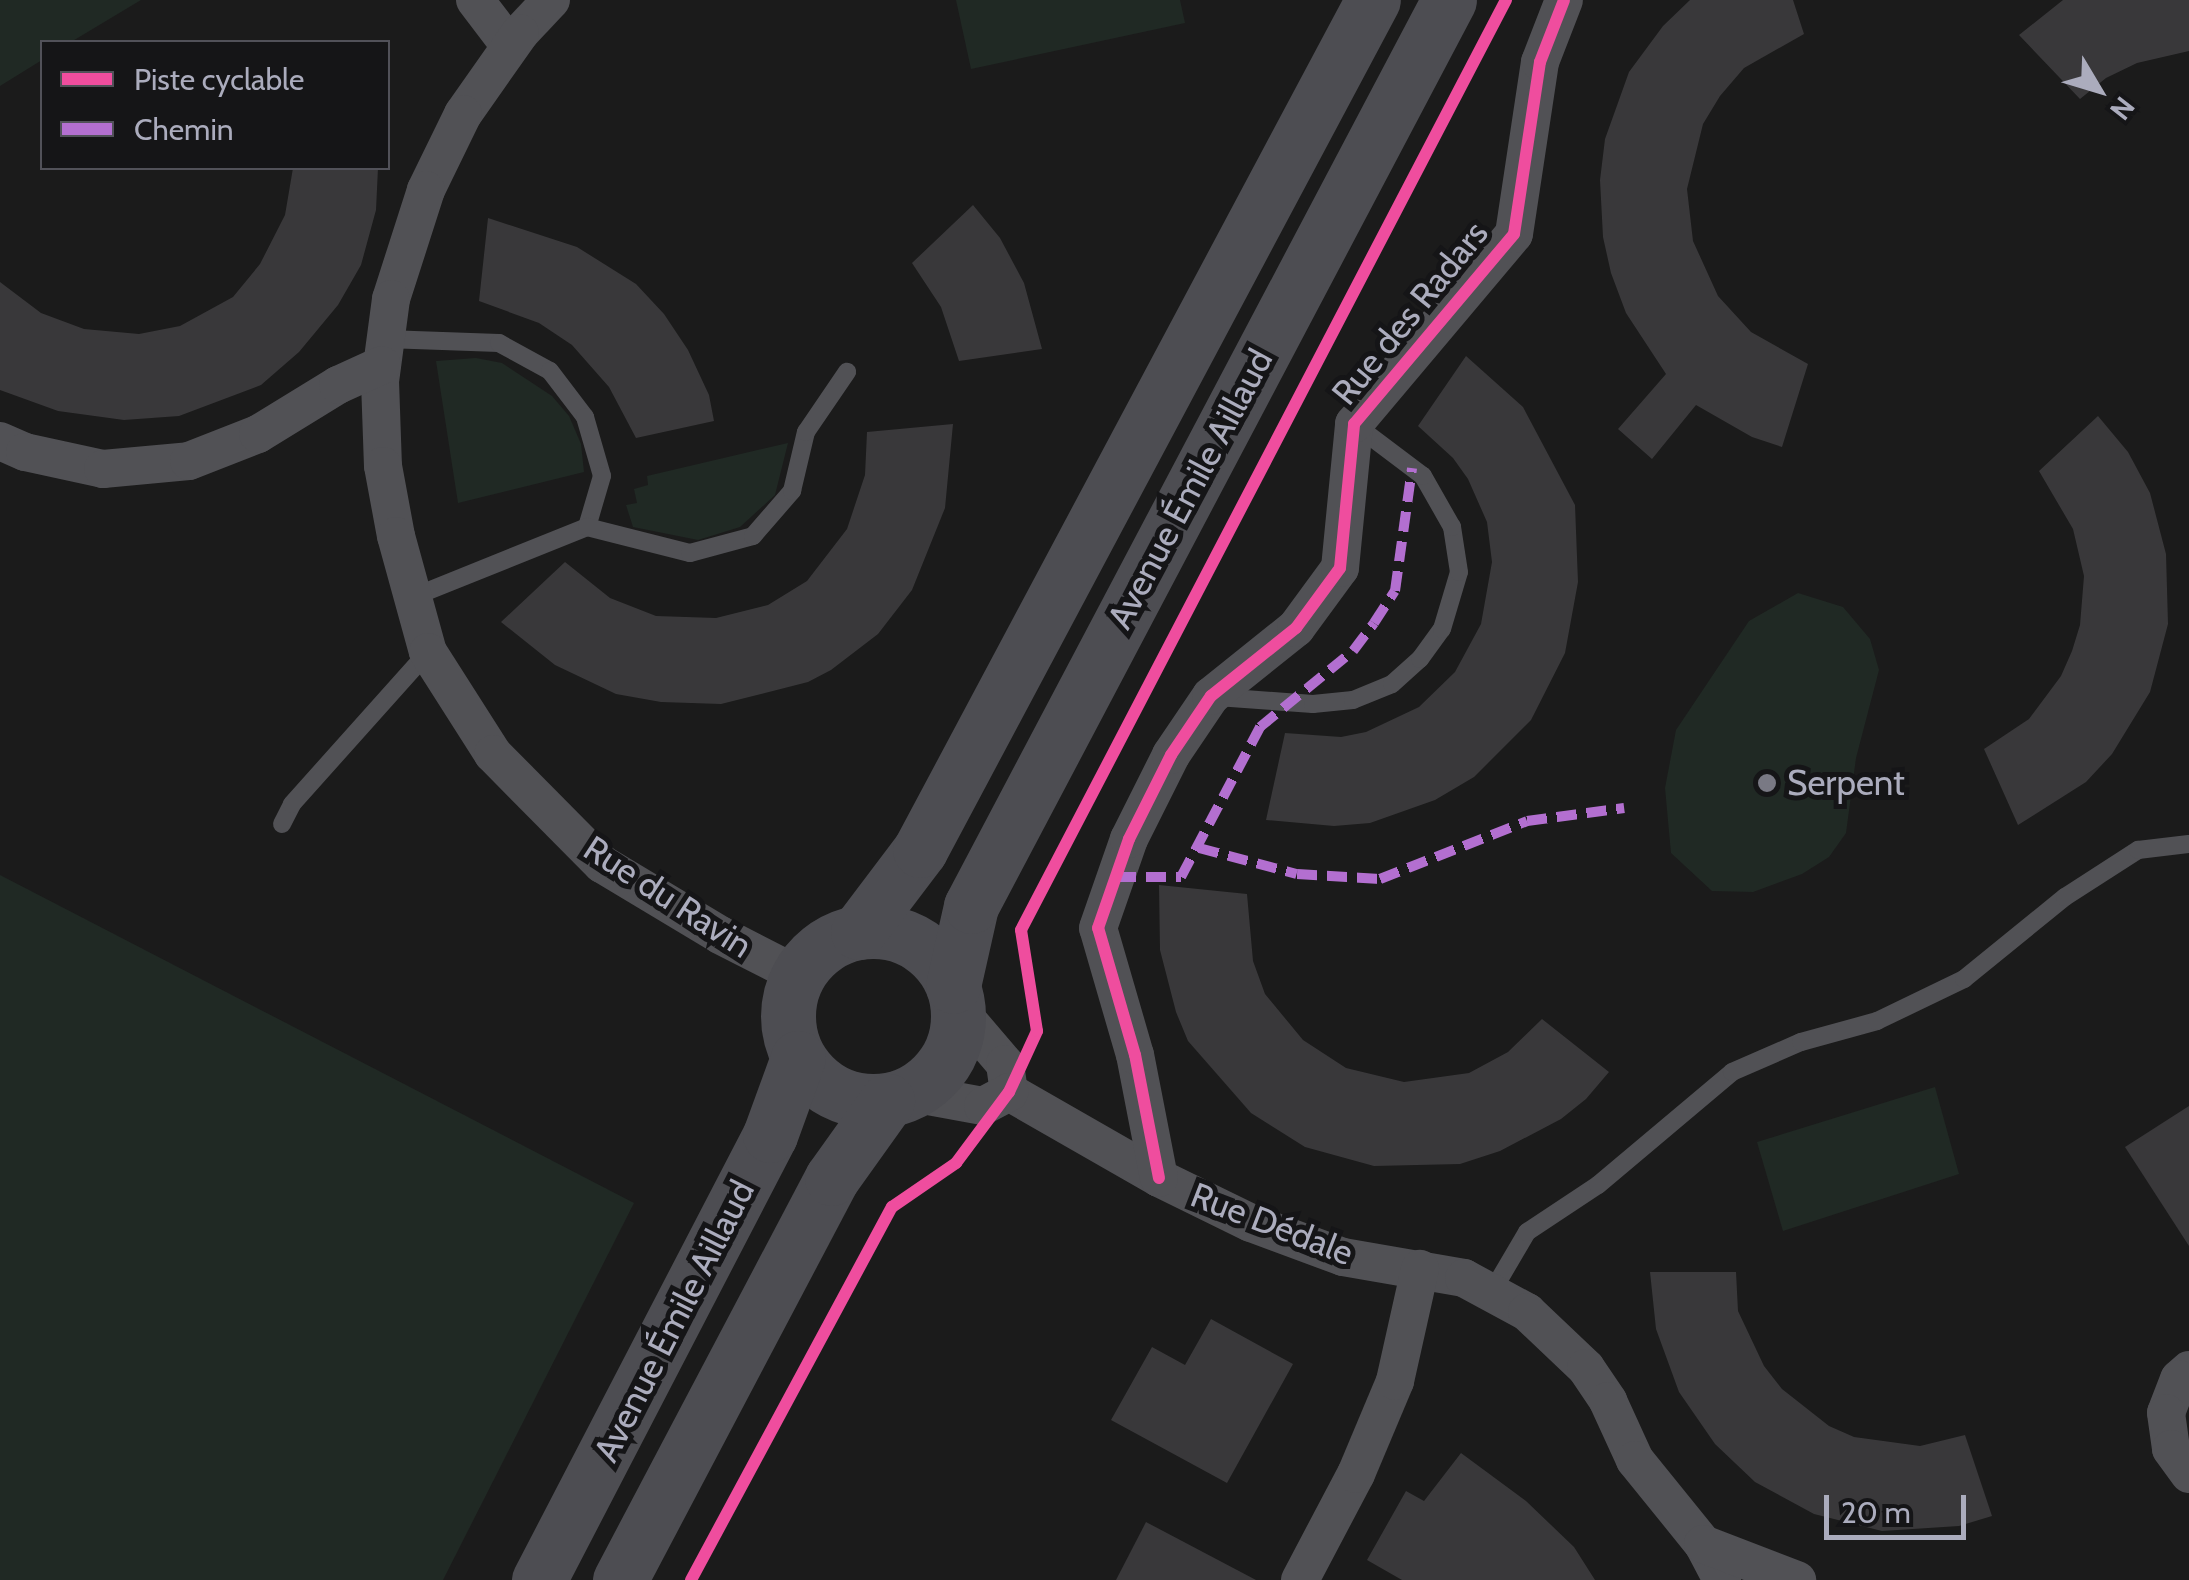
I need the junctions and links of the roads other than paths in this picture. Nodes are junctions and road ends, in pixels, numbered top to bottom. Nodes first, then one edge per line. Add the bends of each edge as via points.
1 (475, 0) edge
2 (551, 0) edge
3 (1373, 0) edge
4 (1449, 0) edge
5 (1564, 0) edge
6 (510, 46) junction
7 (384, 352) junction
8 (847, 372) dead end
9 (1354, 424) junction
10 (0, 441) edge
11 (586, 527) junction
12 (413, 596) junction
13 (428, 652) junction
14 (1210, 696) junction
15 (282, 824) dead end
16 (2189, 844) edge
17 (858, 932) junction
18 (798, 976) junction
19 (955, 998) junction
20 (798, 1058) junction
21 (1009, 1092) junction
22 (900, 1097) junction
23 (1160, 1178) junction
24 (1420, 1269) junction
25 (1493, 1290) junction
26 (2189, 1370) edge
27 (2189, 1474) edge
28 (1702, 1544) junction
29 (1794, 1579) edge
30 (539, 1580) edge
31 (620, 1580) edge
32 (1300, 1580) edge
33 (1722, 1580) edge

1 - 6 street
2 - 6 street, Rue du Ravin
3 - 17 main road, Avenue Émile Aillaud via 920,850
4 - 19 main road, Avenue Émile Aillaud via 972,906
5 - 9 street, Rue des Radars via 1540,62 1514,234
6 - 7 street, Rue du Ravin via 464,114 426,190 391,299
7 - 10 street via 258,434 189,461 103,469
7 - 11 lane via 499,343 550,371 585,417 602,476
7 - 12 street, Rue du Ravin via 383,466
8 - 11 lane via 806,432 792,491 753,536 690,553
9 - 14 street, Rue des Radars via 1340,568 1296,628
9 - 14 lane via 1423,476 1452,527 1460,572 1442,629 1392,684 1353,700 1313,704
11 - 12 lane
12 - 13 street, Rue du Ravin
13 - 15 lane via 292,804
13 - 18 street, Rue du Ravin via 492,754 602,864
14 - 23 street, Rue des Radars via 1171,755 1130,839 1098,928 1135,1055
16 - 25 lane via 2138,850 2065,897 1964,979 1877,1021 1801,1042 1732,1072 1598,1185 1527,1232
17 - 18 main road via 834,940
17 - 19 main road via 888,932 915,942 937,960
18 - 20 main road via 788,1003 788,1031
19 - 21 street via 1005,1064
19 - 22 main road via 948,1057 933,1077
20 - 22 main road via 836,1094 861,1101
20 - 30 main road, Avenue Émile Aillaud via 770,1135
21 - 22 street via 983,1106
21 - 23 street, Rue Dédale
22 - 31 main road, Avenue Émile Aillaud via 832,1178
23 - 24 street, Rue Dédale via 1343,1258
24 - 25 street, Rue Dédale
24 - 32 street via 1395,1382
25 - 28 street, Rue Dédale via 1586,1368 1636,1460
26 - 27 street via 2166,1414 2171,1449
28 - 29 street
28 - 33 street, Rue Dédale

